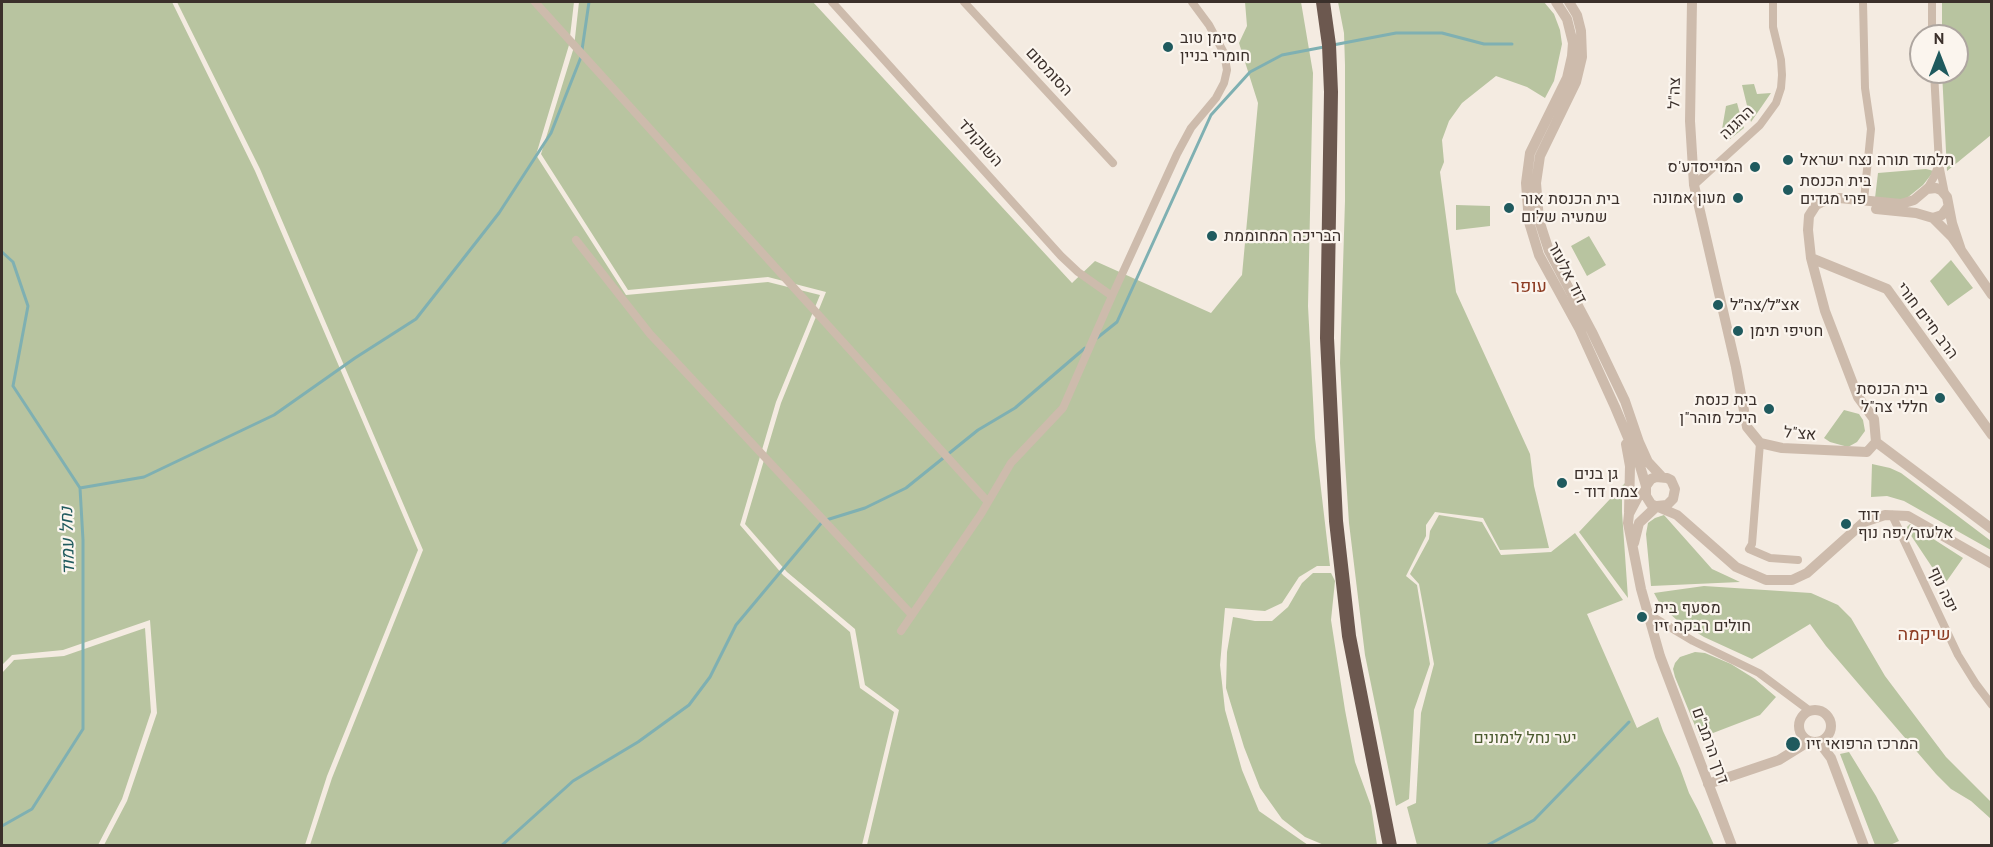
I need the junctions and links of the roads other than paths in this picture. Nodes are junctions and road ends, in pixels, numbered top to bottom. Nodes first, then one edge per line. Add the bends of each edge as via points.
1 (535, 2) edge
2 (832, 2) edge
3 (964, 2) edge
4 (1192, 2) edge
5 (1556, 2) edge
6 (1569, 2) edge
7 (1692, 2) edge
8 (1773, 2) edge
9 (1863, 2) edge
10 (1932, 2) edge
11 (1322, 5) edge
12 (1932, 24) edge
13 (1935, 84) edge
14 (1113, 163) dead end
15 (1939, 164) junction
16 (1694, 185) junction
17 (1923, 193) junction
18 (1945, 194) junction
19 (1864, 200) junction
20 (1948, 207) junction
21 (1928, 217) junction
22 (1808, 230) junction
23 (576, 240) dead end
24 (1961, 250) junction
25 (1811, 258) junction
26 (1992, 294) edge
27 (1112, 296) junction
28 (1615, 406) junction
29 (1992, 435) edge
30 (1876, 442) junction
31 (1760, 443) junction
32 (1662, 476) junction
33 (1645, 488) junction
34 (1675, 494) junction
35 (988, 502) junction
36 (1657, 506) junction
37 (1629, 514) junction
38 (1892, 515) junction
39 (1992, 529) edge
40 (1710, 545) junction
41 (1633, 547) junction
42 (1798, 560) dead end
43 (1992, 564) edge
44 (1648, 614) junction
45 (912, 615) junction
46 (901, 631) dead end
47 (1992, 705) edge
48 (1806, 713) junction
49 (1799, 733) junction
50 (1819, 740) junction
51 (1790, 752) junction
52 (1706, 779) junction
53 (1390, 846) edge
54 (1732, 846) edge
55 (1864, 846) edge

1 - 35 street
2 - 27 street, השוקולד via 1061,256
3 - 14 street, הסומסום
4 - 27 street via 1224,53 1224,83 1180,148
5 - 28 street, דוד אלעזר via 1567,19 1572,56 1567,78 1530,153 1526,183 1529,222 1539,255
6 - 32 street, דוד אלעזר via 1581,31 1582,57 1576,82 1540,156 1536,183 1539,220 1548,251 1625,401 1643,452
7 - 16 street, צה"ל via 1690,121
8 - 16 street, ההגנה via 1773,27 1782,75 1776,103 1760,125
9 - 19 street via 1865,88 1871,129
10 - 12 street
11 - 53 highway via 1331,92 1327,339 1336,521 1349,636
13 - 15 street
15 - 17 street
15 - 18 street
16 - 31 street, אצ"ל via 1747,427
17 - 18 street via 1936,188
17 - 19 street via 1900,204
17 - 21 street via 1918,207
18 - 20 street
19 - 22 street via 1839,198 1821,202 1812,210
20 - 21 street via 1942,215
20 - 24 street
21 - 22 street via 1829,206 1816,213
21 - 24 street via 1946,230
22 - 25 street
23 - 45 street via 650,334
24 - 26 street
25 - 29 street, הרב חיים חורי via 1887,289
25 - 30 street via 1825,311 1858,397 1874,419
27 - 35 street via 1063,408 1011,463
28 - 33 street, דוד אלעזר
28 - 37 street, דרך הרמב"ם via 1630,466
30 - 31 street, אצ"ל via 1867,452 1801,450
30 - 39 street
31 - 42 street via 1749,549 1770,558
32 - 33 street via 1651,479
32 - 34 street via 1671,480
33 - 36 street via 1648,500
33 - 37 street
34 - 36 street via 1670,503
34 - 40 street via 1679,506
35 - 45 street
36 - 40 street via 1677,514
36 - 41 street via 1639,523
37 - 41 street, דרך הרמב"ם
38 - 40 street via 1864,522 1807,573 1792,580 1756,577 1736,567
38 - 43 street via 1908,516
38 - 47 street, יפה נוף via 1958,655
41 - 44 street, דרך הרמב"ם
44 - 48 street via 1759,673 1785,690
44 - 52 street, דרך הרמב"ם
45 - 46 street
48 - 49 street via 1798,723
48 - 50 street via 1821,711 1830,719 1831,730
49 - 50 street
49 - 51 street
50 - 51 street
50 - 55 street via 1831,758
51 - 52 street via 1779,760
52 - 54 street, דרך הרמב"ם

